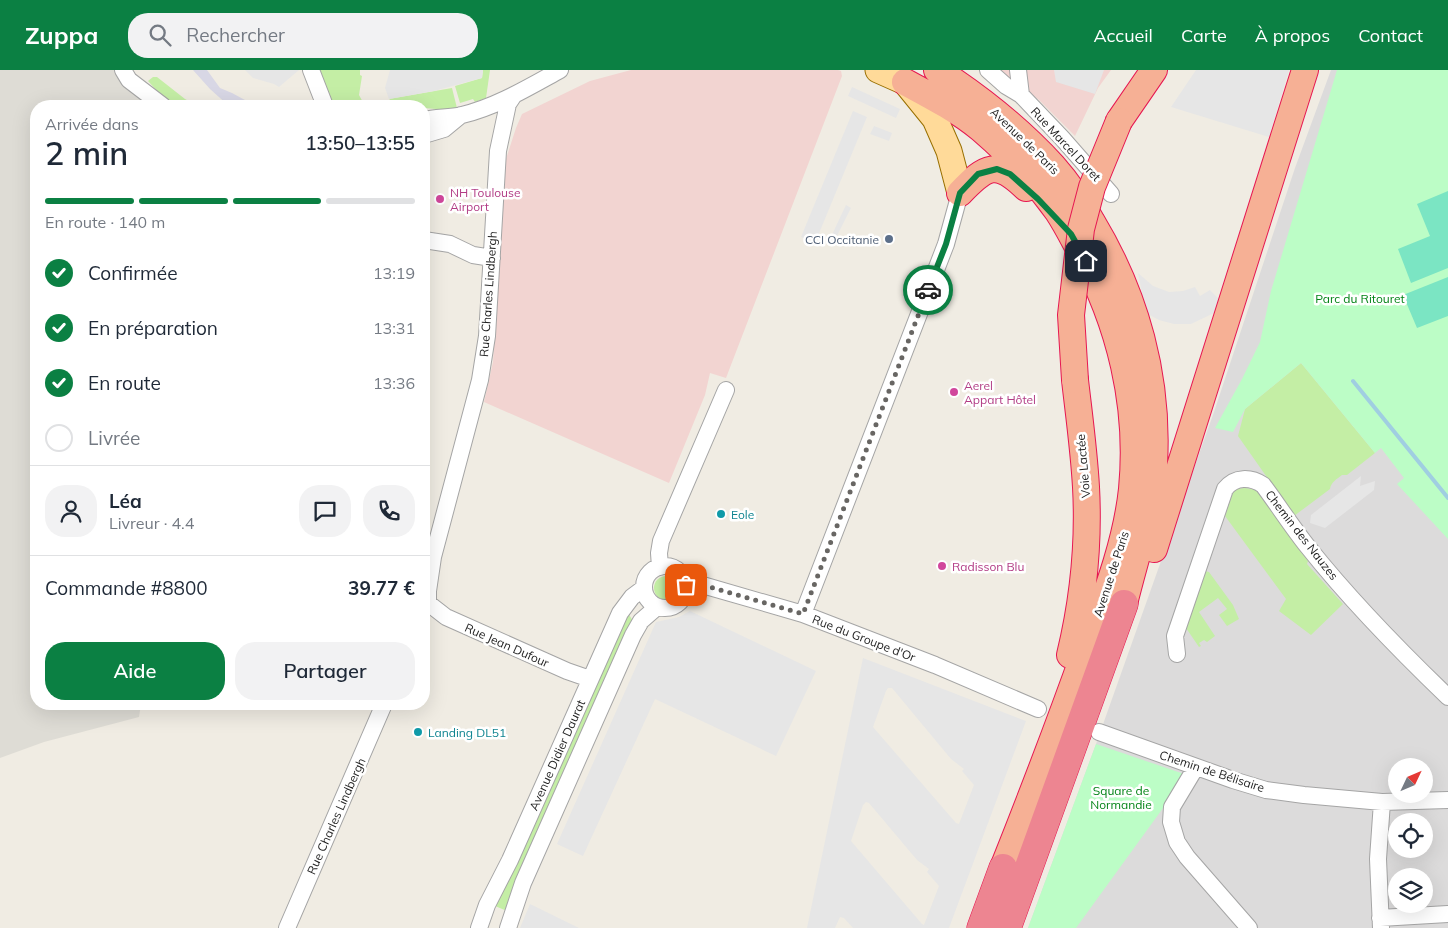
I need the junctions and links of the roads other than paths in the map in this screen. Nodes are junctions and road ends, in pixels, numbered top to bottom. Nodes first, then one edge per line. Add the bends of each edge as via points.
1 (123, 70) edge
2 (134, 70) edge
3 (311, 70) edge
4 (560, 70) edge
5 (878, 70) edge
6 (937, 70) edge
7 (988, 70) edge
8 (1018, 70) edge
9 (1154, 70) edge
10 (1304, 70) edge
11 (905, 82) junction
12 (514, 94) junction
13 (1021, 96) junction
14 (155, 100) edge
15 (158, 100) edge
16 (323, 100) edge
17 (461, 115) junction
18 (430, 119) edge
19 (430, 133) edge
20 (960, 193) junction
21 (1110, 194) dead end
22 (1071, 234) junction
23 (430, 241) edge
24 (492, 258) junction
25 (726, 390) dead end
26 (660, 567) junction
27 (430, 578) edge
28 (686, 585) junction
29 (644, 588) junction
30 (1124, 604) junction
31 (430, 607) edge
32 (657, 607) junction
33 (803, 614) junction
34 (1177, 654) dead end
35 (590, 679) junction
36 (1448, 697) edge
37 (1038, 708) dead end
38 (381, 710) edge
39 (1099, 732) dead end
40 (1196, 767) junction
41 (1448, 800) edge
42 (1382, 802) junction
43 (1003, 868) junction
44 (1448, 914) edge
45 (1380, 923) edge
46 (287, 928) edge
47 (479, 928) edge
48 (508, 928) edge
49 (981, 928) edge
50 (1007, 928) edge
51 (1249, 928) edge

1 - 14 street via 129,80
2 - 15 street
3 - 16 street
4 - 12 street
5 - 11 main road, Avenue de Paris
6 - 30 highway, Avenue de Paris via 990,107 1054,166 1106,245 1127,292 1149,371 1154,415 1154,465 1147,513
7 - 13 street, Rue Marcel Doret
8 - 13 street, Rue Marcel Doret
9 - 43 highway, Voie Lactée, bridge via 1119,121 1092,186 1081,228 1071,315 1086,504 1079,608 1070,653 1003,840
10 - 30 highway via 1154,548
11 - 20 main road via 935,119 949,151
11 - 22 highway, Avenue de Paris via 957,111 1002,148 1059,213
12 - 17 street
12 - 24 street, Rue Charles Lindbergh via 508,104 498,151
13 - 21 street, Rue Marcel Doret
17 - 18 street
17 - 19 street via 444,129
20 - 22 highway via 978,174 997,169 1020,182
20 - 33 street via 946,244
22 - 43 highway, Avenue de Paris via 1094,275 1115,332 1128,385 1133,429 1132,490 1115,568
23 - 24 street
24 - 27 street, Rue Charles Lindbergh via 487,336 480,380
25 - 26 street via 660,541
26 - 28 street via 677,570
26 - 29 street via 647,577
28 - 32 street via 684,597 675,606
28 - 33 street, Rue du Groupe d'Or via 699,584
29 - 32 street via 648,599
29 - 35 street, Avenue Didier Daurat via 620,613
30 - 50 highway
31 - 35 street, Rue Jean Dufour
32 - 48 street, Avenue Didier Daurat via 641,621 633,635 523,882
33 - 37 street, Rue du Groupe d'Or
34 - 36 street, Chemin des Nauzes via 1175,636 1225,489 1235,480 1255,480 1263,485 1308,546 1372,621
35 - 47 street, Avenue Didier Daurat
38 - 46 street, Rue Charles Lindbergh
39 - 40 street, Chemin de Bélisaire
40 - 42 street, Chemin de Bélisaire via 1266,790
40 - 51 street via 1172,806 1171,822 1177,842
41 - 42 street, Chemin de Bélisaire
42 - 45 street via 1378,859
43 - 49 highway
44 - 45 street

